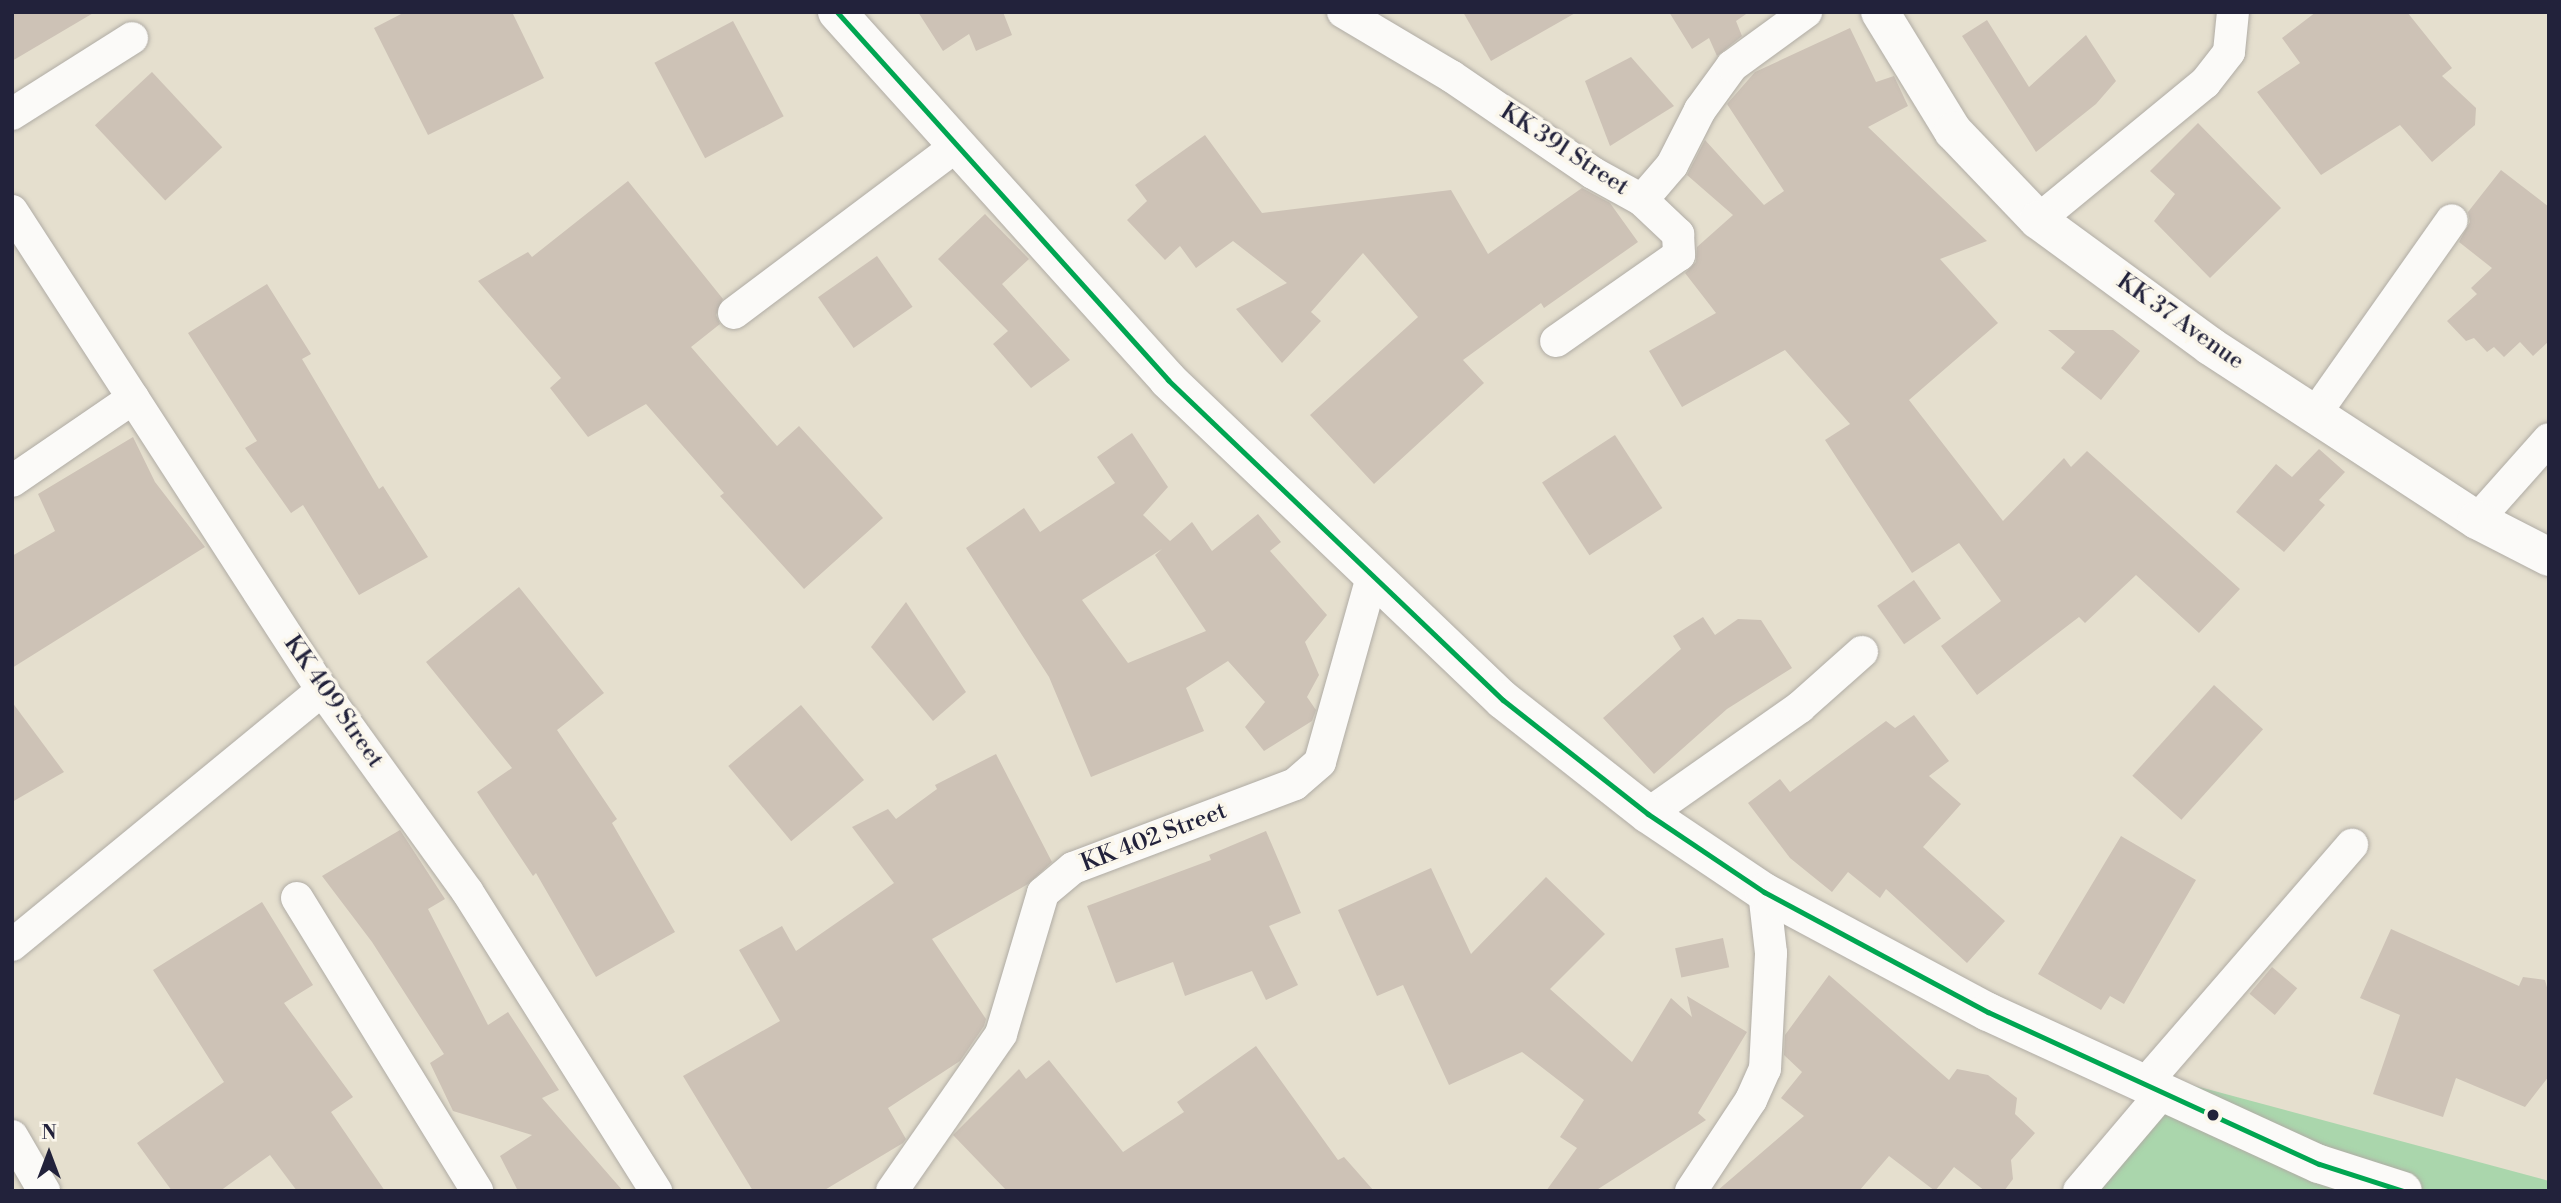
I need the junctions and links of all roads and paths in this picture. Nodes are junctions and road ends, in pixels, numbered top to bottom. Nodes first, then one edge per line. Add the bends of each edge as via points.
1 (837, 12) edge
2 (1343, 12) edge
3 (1806, 12) edge
4 (1880, 12) edge
5 (2233, 12) edge
6 (132, 38) dead end
7 (12, 114) edge
8 (959, 144) junction
9 (1642, 200) junction
10 (12, 211) edge
11 (2038, 220) junction
12 (2452, 220) dead end
13 (734, 313) dead end
14 (1556, 341) dead end
15 (134, 398) junction
16 (2315, 414) junction
17 (2549, 439) edge
18 (12, 481) edge
19 (2477, 520) junction
20 (2549, 557) edge
21 (1373, 574) junction
22 (1862, 652) dead end
23 (322, 691) junction
24 (1648, 814) junction
25 (2352, 845) dead end
26 (1764, 892) junction
27 (297, 898) dead end
28 (12, 945) edge
29 (2153, 1089) junction
30 (12, 1136) edge
31 (44, 1191) edge
32 (478, 1191) edge
33 (656, 1191) edge
34 (892, 1191) edge
35 (1691, 1191) edge
36 (2079, 1191) edge
37 (2403, 1191) edge

1 - 8 main road
2 - 9 street, KK 391 Street
3 - 9 street, KK 391 Street via 1732,66 1700,110 1672,165
4 - 11 main road, KK 37 Avenue via 1953,131
5 - 11 street via 2229,52 2205,83
6 - 7 street
8 - 13 street
8 - 21 main road via 1168,380
9 - 14 street via 1678,234 1679,256
10 - 15 street, KK 409 Street
11 - 16 main road, KK 37 Avenue via 2210,346
12 - 16 street
15 - 18 street
15 - 23 street, KK 409 Street
16 - 19 main road, KK 37 Avenue
17 - 19 street
19 - 20 main road, KK 37 Avenue
21 - 24 main road via 1503,700
21 - 34 street, KK 402 Street via 1320,762 1295,784 1073,868 1043,893 1001,1034
22 - 24 street via 1790,714
23 - 28 street
23 - 33 street, KK 409 Street via 467,891
24 - 26 main road
25 - 29 street
26 - 29 main road via 1988,1012
26 - 35 street via 1771,953 1765,1069 1751,1100
27 - 32 street
29 - 36 street
29 - 37 main road via 2319,1164
30 - 31 street

